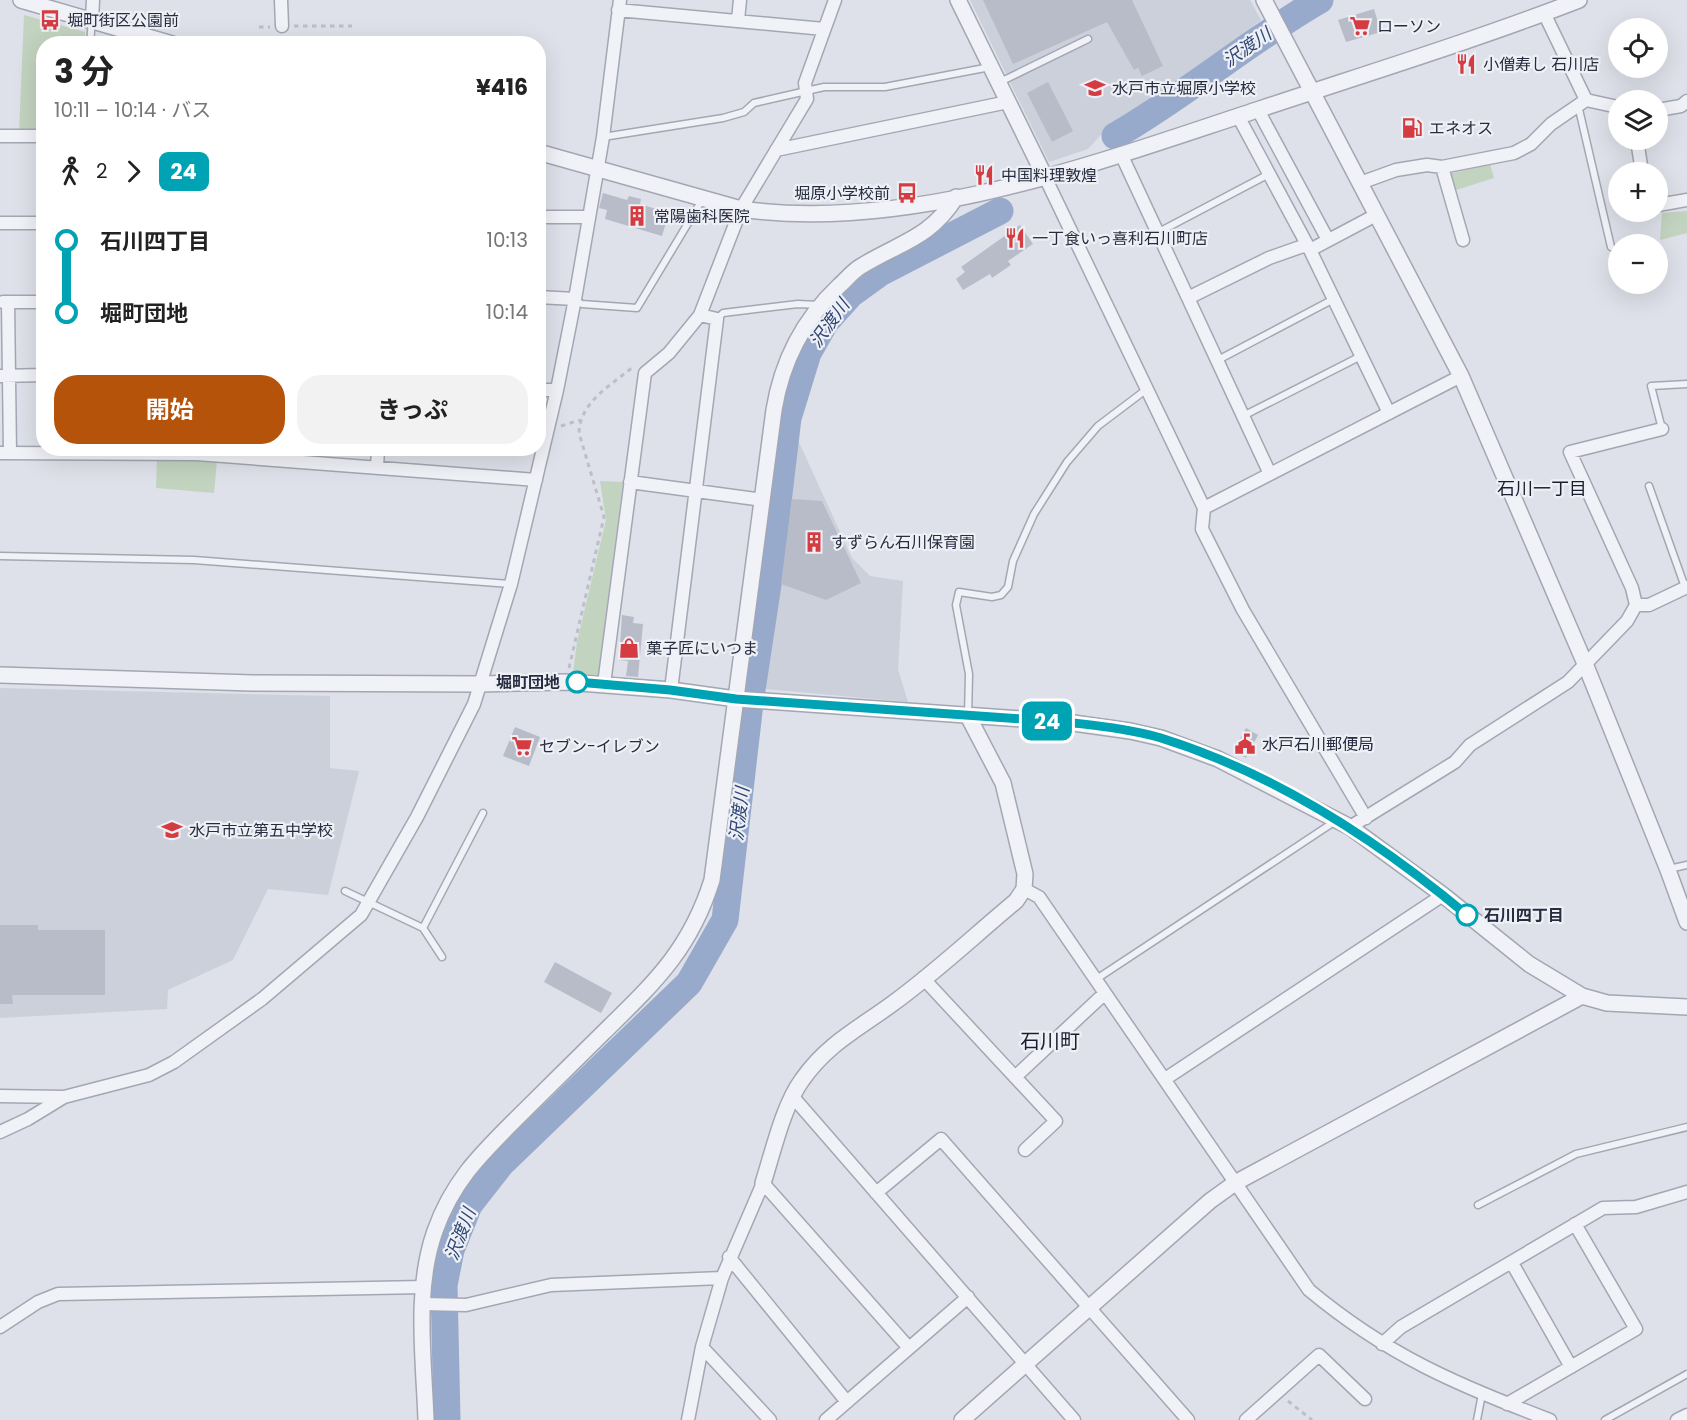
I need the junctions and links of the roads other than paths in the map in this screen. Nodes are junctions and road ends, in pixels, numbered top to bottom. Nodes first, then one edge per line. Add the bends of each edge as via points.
1 (21, 0) edge
2 (93, 0) edge
3 (281, 0) edge
4 (740, 0) edge
5 (835, 0) edge
6 (957, 0) edge
7 (1264, 0) edge
8 (1579, 0) edge
9 (619, 5) edge
10 (1545, 13) junction
11 (92, 20) junction
12 (738, 20) junction
13 (282, 26) road end
14 (824, 29) junction
15 (91, 36) edge
16 (145, 36) edge
17 (1088, 39) dead end
18 (990, 67) junction
19 (998, 83) junction
20 (807, 91) junction
21 (1311, 92) junction
22 (1687, 100) edge
23 (1008, 102) junction
24 (1582, 102) junction
25 (1608, 106) edge
26 (1668, 108) edge
27 (1258, 110) junction
28 (1238, 116) junction
29 (0, 136) edge
30 (36, 136) edge
31 (603, 137) junction
32 (776, 150) junction
33 (546, 154) edge
34 (1120, 154) junction
35 (1442, 167) junction
36 (597, 169) junction
37 (1269, 174) junction
38 (1045, 177) junction
39 (1360, 183) junction
40 (956, 198) junction
41 (702, 200) junction
42 (1687, 200) edge
43 (1668, 203) edge
44 (741, 208) junction
45 (1376, 215) junction
46 (546, 217) edge
47 (589, 217) junction
48 (0, 223) edge
49 (36, 223) edge
50 (1158, 233) junction
51 (1608, 234) edge
52 (1328, 240) junction
53 (1463, 240) dead end
54 (1308, 248) junction
55 (546, 297) edge
56 (1188, 298) junction
57 (575, 299) junction
58 (4, 302) edge
59 (36, 302) edge
60 (1328, 302) dead end
61 (819, 305) junction
62 (700, 315) junction
63 (717, 319) junction
64 (1361, 356) junction
65 (1217, 360) junction
66 (36, 375) edge
67 (4, 376) edge
68 (1461, 376) junction
69 (1687, 384) edge
70 (1146, 389) junction
71 (546, 390) edge
72 (557, 390) junction
73 (1389, 413) junction
74 (1243, 416) junction
75 (1662, 429) joint
76 (546, 437) edge
77 (5, 453) edge
78 (36, 453) edge
79 (250, 456) edge
80 (378, 456) edge
81 (542, 456) edge
82 (377, 468) junction
83 (1270, 474) junction
84 (536, 480) junction
85 (630, 482) junction
86 (1649, 486) dead end
87 (695, 491) junction
88 (763, 500) junction
89 (1204, 508) junction
90 (0, 556) edge
91 (511, 585) junction
92 (1686, 588) edge
93 (1636, 605) junction
94 (1586, 666) junction
95 (0, 675) edge
96 (480, 684) junction
97 (604, 684) junction
98 (670, 690) junction
99 (741, 699) junction
100 (968, 716) junction
101 (483, 813) dead end
102 (1366, 818) junction
103 (1336, 820) junction
104 (1350, 827) junction
105 (1687, 865) edge
106 (1668, 870) junction
107 (1024, 889) junction
108 (345, 891) dead end
109 (1443, 895) junction
110 (369, 902) junction
111 (1686, 918) edge
112 (423, 928) junction
113 (442, 957) dead end
114 (923, 978) junction
115 (1094, 980) junction
116 (1104, 994) junction
117 (1582, 996) junction
118 (1687, 1007) edge
119 (1015, 1077) junction
120 (1165, 1079) junction
121 (0, 1096) edge
122 (64, 1097) junction
123 (793, 1098) junction
124 (1687, 1128) edge
125 (0, 1132) edge
126 (1025, 1150) dead end
127 (763, 1183) junction
128 (1235, 1183) junction
129 (1687, 1192) edge
130 (876, 1193) junction
131 (1478, 1205) dead end
132 (1575, 1224) junction
133 (729, 1257) junction
134 (1512, 1263) junction
135 (722, 1278) junction
136 (423, 1287) junction
137 (968, 1297) junction
138 (430, 1304) junction
139 (1089, 1306) junction
140 (0, 1327) edge
141 (1382, 1344) junction
142 (702, 1347) junction
143 (909, 1348) junction
144 (1026, 1364) junction
145 (1571, 1367) junction
146 (1687, 1374) edge
147 (1482, 1394) junction
148 (1365, 1399) dead end
149 (847, 1402) junction
150 (1507, 1404) junction
151 (1687, 1415) edge
152 (426, 1420) edge
153 (688, 1420) edge
154 (770, 1420) edge
155 (826, 1420) edge
156 (962, 1420) edge
157 (1074, 1420) edge
158 (1188, 1420) edge
159 (1246, 1420) edge
160 (1478, 1420) edge
161 (1551, 1420) edge
162 (1605, 1420) edge
163 (1677, 1420) edge

1 - 11 street
2 - 11 street
3 - 13 street
4 - 12 street
5 - 14 street
6 - 18 street
7 - 21 street
8 - 10 street
9 - 12 street
9 - 31 street
10 - 21 street
10 - 24 street
11 - 15 lane
11 - 16 street
12 - 14 street
14 - 20 street via 805,83
17 - 19 lane
18 - 19 street
18 - 20 lane via 885,87 824,87
19 - 23 street
20 - 31 lane via 754,103 744,112 723,118
20 - 32 street via 807,99
21 - 27 street
21 - 39 street
22 - 26 street via 1681,106
23 - 32 street
23 - 38 street
24 - 25 street
24 - 35 street via 1514,153
24 - 51 lane
27 - 28 street
27 - 52 street
28 - 34 street
28 - 37 street
29 - 30 street
31 - 36 street
32 - 44 street
33 - 36 street
34 - 38 street
34 - 50 street
35 - 39 street via 1396,170
35 - 53 street
36 - 41 street
36 - 47 street
37 - 50 lane
37 - 54 street
38 - 40 street
38 - 70 street
39 - 45 street
40 - 44 street via 825,213
40 - 61 street via 936,224 858,268
41 - 44 street
41 - 57 lane via 637,308 582,304
42 - 43 street
44 - 62 street
45 - 52 street
45 - 68 street
46 - 47 street
47 - 57 street
48 - 49 street
50 - 56 street
52 - 54 street
54 - 56 street via 1269,258
54 - 64 street
55 - 57 street
56 - 65 street
57 - 72 street
58 - 59 street
58 - 67 street
60 - 65 lane
61 - 63 lane via 723,313
61 - 88 street via 804,326 778,384
62 - 63 street
62 - 85 street via 669,353 645,373
63 - 87 street
64 - 73 street
64 - 74 lane
65 - 74 street
66 - 67 street
67 - 77 street
68 - 73 street
68 - 94 street
69 - 75 lane via 1652,386
70 - 89 street
70 - 100 lane via 1098,426 1067,462 1034,514 1013,561 1008,587 1001,595 959,592 956,605 969,675
71 - 72 street
72 - 76 street
73 - 83 street
74 - 83 street
75 - 93 street via 1570,452 1632,588
77 - 78 street
79 - 82 street
80 - 82 street
81 - 84 street
82 - 84 street
83 - 89 street
84 - 91 street
85 - 87 street
85 - 97 street
86 - 92 lane
87 - 88 street
87 - 98 street
88 - 99 street
89 - 102 street via 1202,529 1243,610
90 - 91 lane via 194,560
91 - 96 street
92 - 93 street via 1648,605
93 - 94 street via 1627,621 1593,653
94 - 102 street via 1568,682 1470,745 1455,762
94 - 106 street
95 - 96 street
96 - 97 street
96 - 110 street via 474,704 417,817
97 - 98 street
98 - 99 street
99 - 100 street
99 - 136 street via 712,880 702,913 663,974 483,1151 454,1186 434,1231
100 - 103 street via 1105,726 1161,738 1218,759
100 - 107 street via 1003,783 1022,860
101 - 112 lane
102 - 104 street
103 - 104 street
103 - 115 lane
104 - 109 street
105 - 106 lane
106 - 111 street
107 - 114 street via 1016,902
107 - 115 street via 1039,897
108 - 110 lane
109 - 117 street via 1529,964
109 - 120 street
110 - 112 lane
110 - 122 street via 362,915 262,999 174,1062 149,1075
112 - 113 lane
114 - 119 street
114 - 123 street via 840,1038 801,1081
115 - 116 street
116 - 119 street
116 - 120 street
117 - 118 street via 1607,1003
117 - 128 street
119 - 126 street via 1056,1121
120 - 128 street
121 - 122 street
122 - 125 street
123 - 127 street
123 - 130 street
124 - 131 lane via 1576,1154
127 - 133 street
127 - 143 street
128 - 139 street
128 - 141 street via 1309,1290
129 - 132 street via 1636,1207 1603,1208
130 - 137 street
130 - 139 street via 941,1139
132 - 134 street
132 - 145 street via 1636,1329
133 - 135 street
133 - 149 street
134 - 141 street via 1401,1327
134 - 145 street
135 - 138 street via 551,1285 466,1305
135 - 142 street
136 - 138 street
136 - 140 street via 58,1294
137 - 143 street
137 - 144 street
138 - 152 street
139 - 144 street
139 - 158 street
141 - 147 street
142 - 153 street
142 - 154 street
143 - 149 street
144 - 156 street
144 - 157 street
145 - 150 street
146 - 162 lane
147 - 150 street
147 - 160 lane
148 - 159 street via 1319,1355
149 - 155 street
150 - 161 street
151 - 163 street

